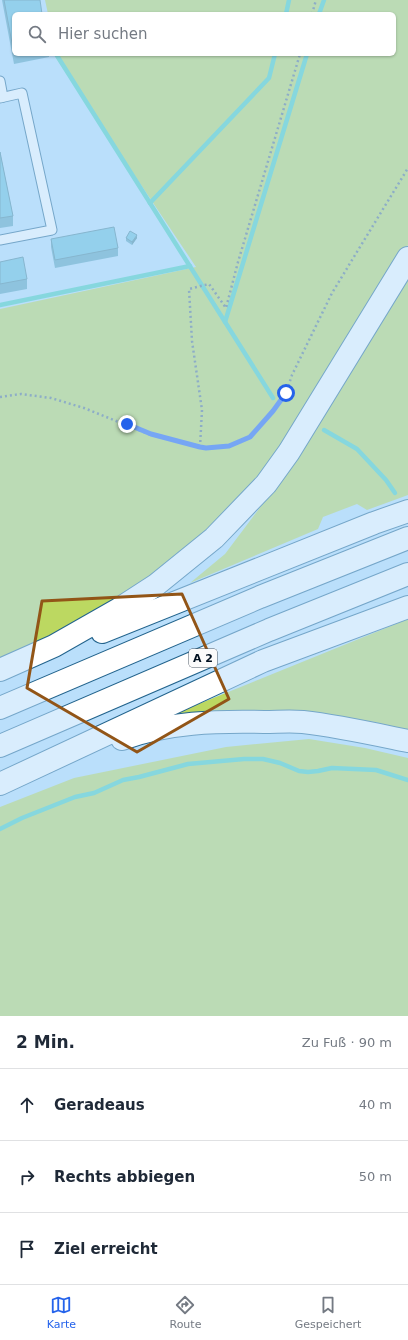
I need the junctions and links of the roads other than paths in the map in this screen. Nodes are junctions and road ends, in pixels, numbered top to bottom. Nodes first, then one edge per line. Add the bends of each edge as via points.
1 (0, 81) edge
2 (2, 98) edge
3 (0, 240) edge
4 (408, 258) edge
5 (408, 511) edge
6 (408, 538) edge
7 (408, 574) edge
8 (408, 607) edge
9 (0, 671) edge
10 (0, 708) edge
11 (408, 742) edge
12 (0, 746) edge
13 (2, 783) edge

1 - 2 lane
2 - 3 lane via 22,93 52,230
4 - 9 highway via 289,452 266,484 214,538 156,585 119,609 54,646
5 - 9 highway
6 - 10 highway via 260,597
7 - 12 highway, A 2 via 255,636
8 - 13 highway via 263,662
11 - 13 highway via 303,722 232,721 181,725 136,734

